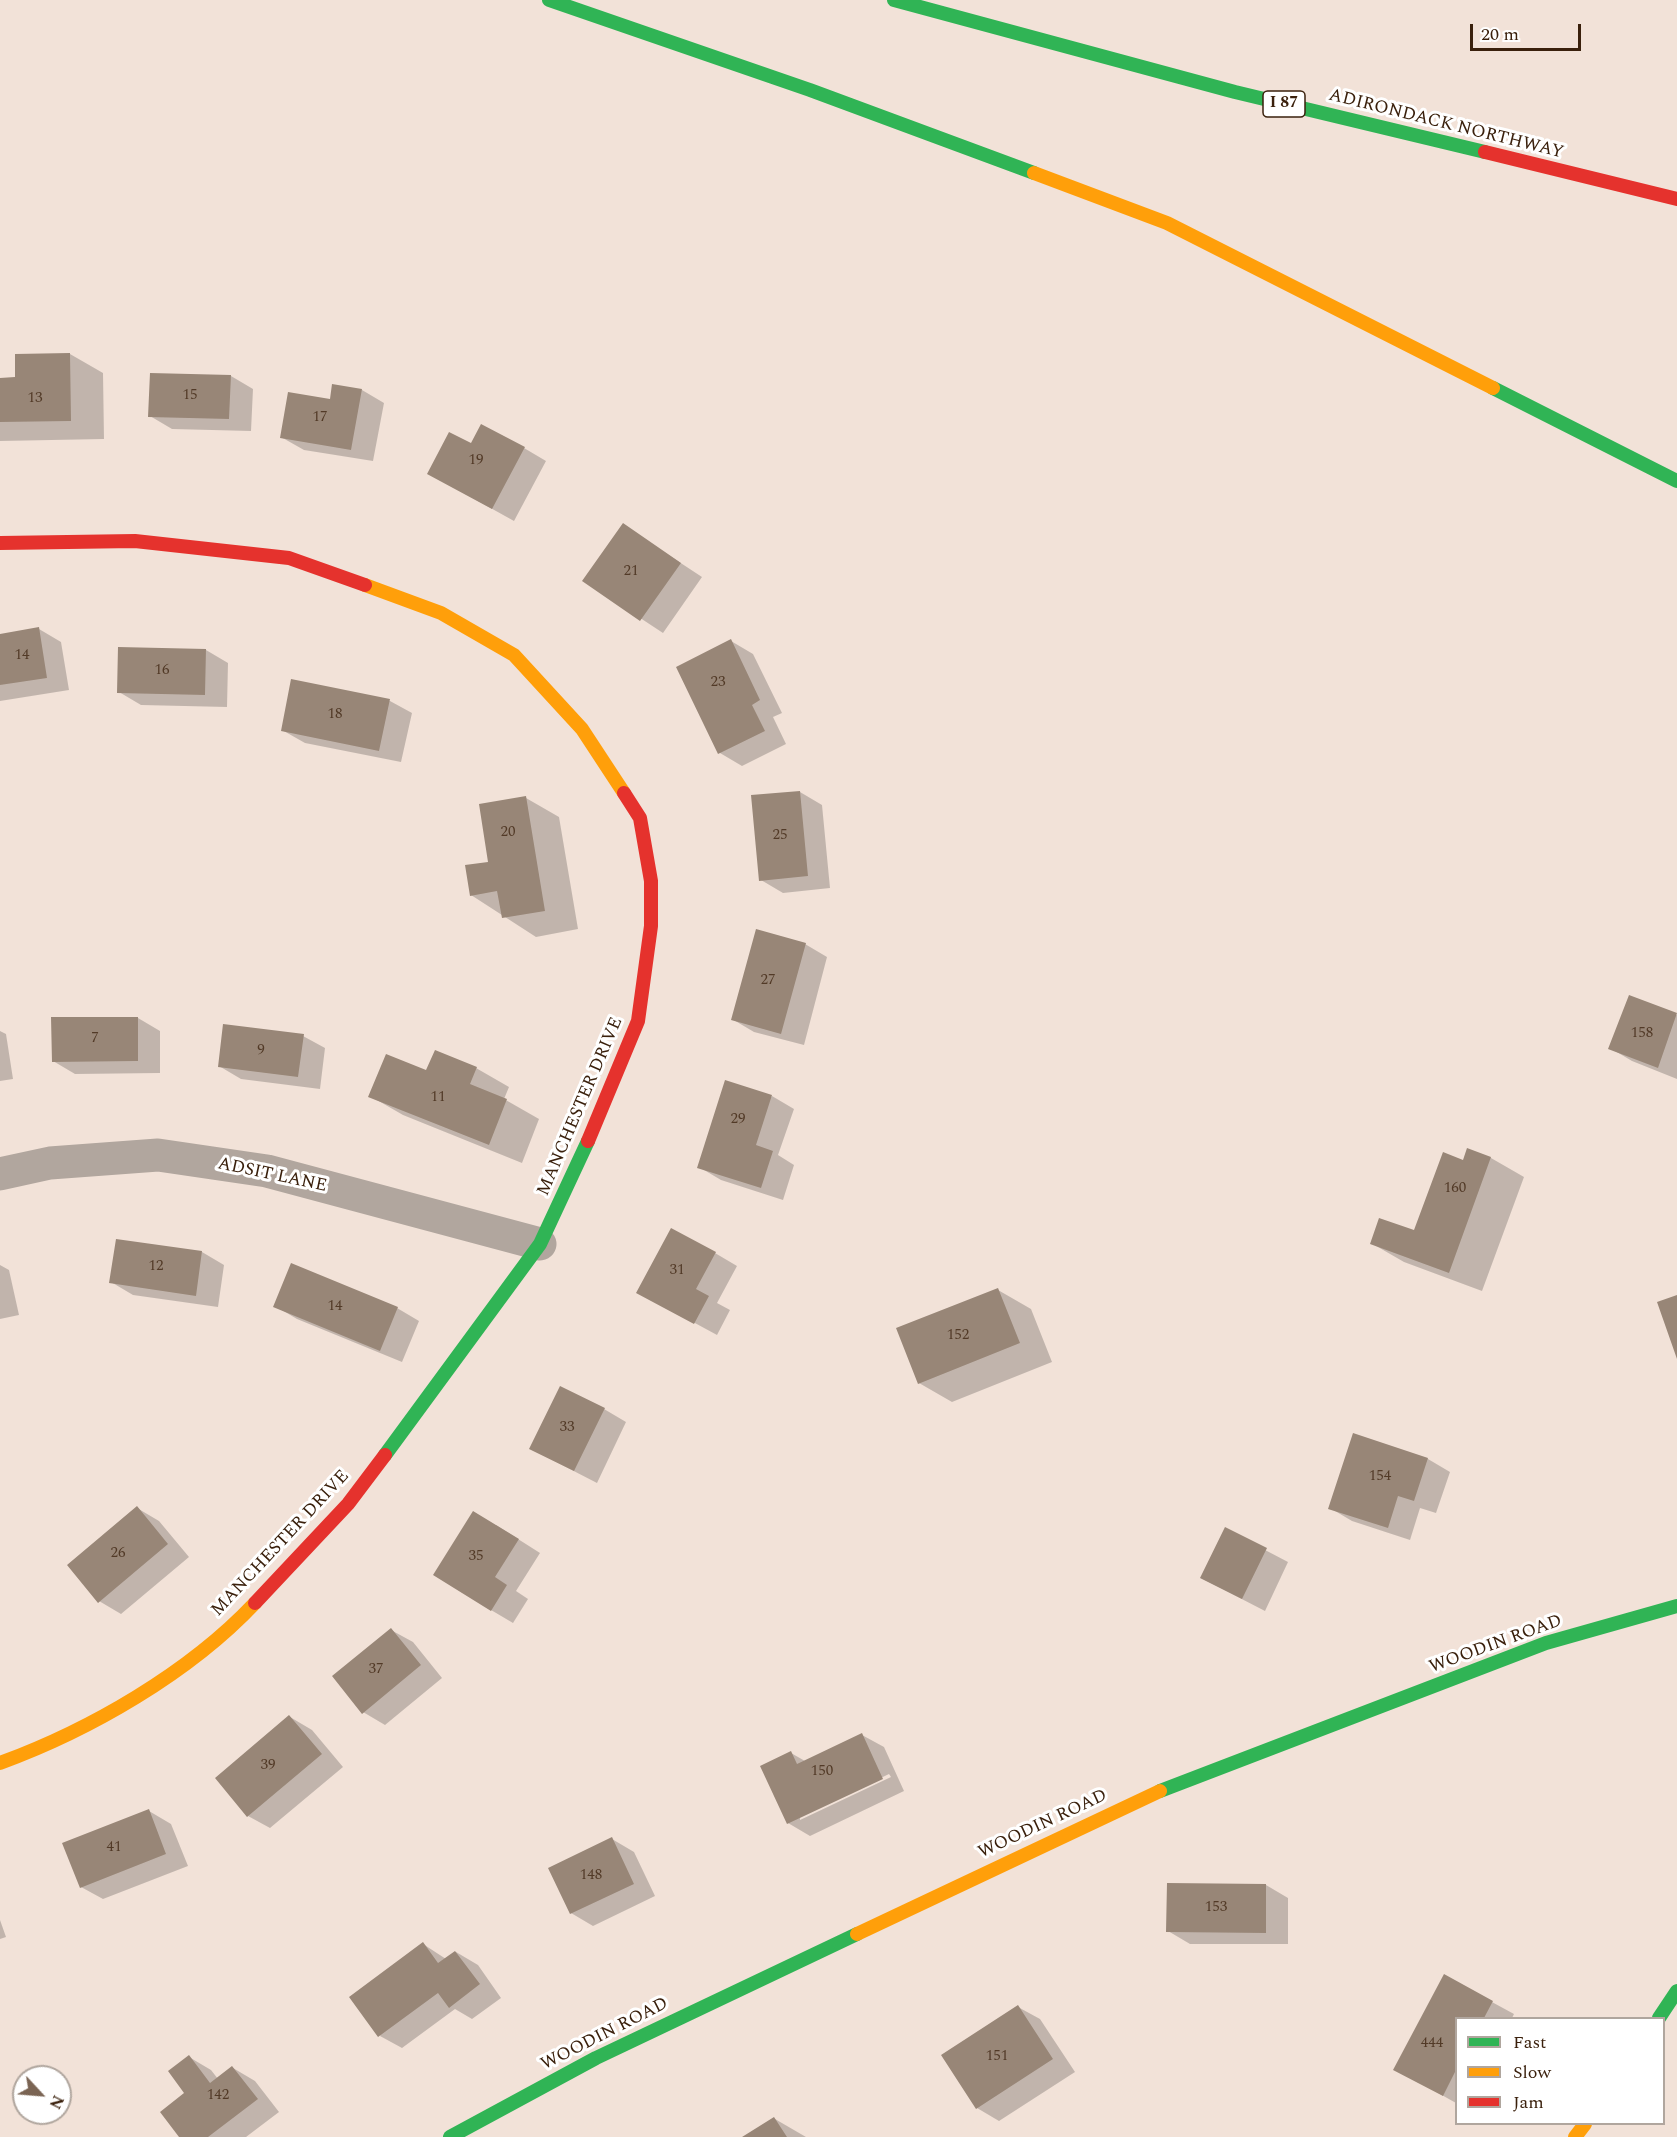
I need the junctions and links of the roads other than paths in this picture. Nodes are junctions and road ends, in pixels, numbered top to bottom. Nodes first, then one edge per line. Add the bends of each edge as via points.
1 (549, 0) edge
2 (894, 0) edge
3 (1677, 200) edge
4 (1677, 481) edge
5 (0, 543) edge
6 (0, 1174) edge
7 (540, 1244) junction
8 (1677, 1606) edge
9 (0, 1763) edge
10 (1677, 1991) edge
11 (1660, 2017) edge
12 (1584, 2125) edge
13 (450, 2137) edge
14 (1575, 2137) edge

1 - 4 main road via 810,90 1167,223
2 - 3 main road, ADIRONDACK NORTHWAY / I 87 via 1235,92
5 - 7 main road, MANCHESTER DRIVE via 135,541 289,558 441,613 514,655 582,729 640,818 651,880 651,926 638,1021 597,1123
6 - 7 street, ADSIT LANE via 50,1163 158,1155 267,1171
7 - 9 main road, MANCHESTER DRIVE via 348,1504 239,1620 153,1686 96,1721 41,1749
8 - 13 main road, WOODIN ROAD via 1546,1643 1140,1798 596,2058
10 - 11 main road
12 - 14 main road

